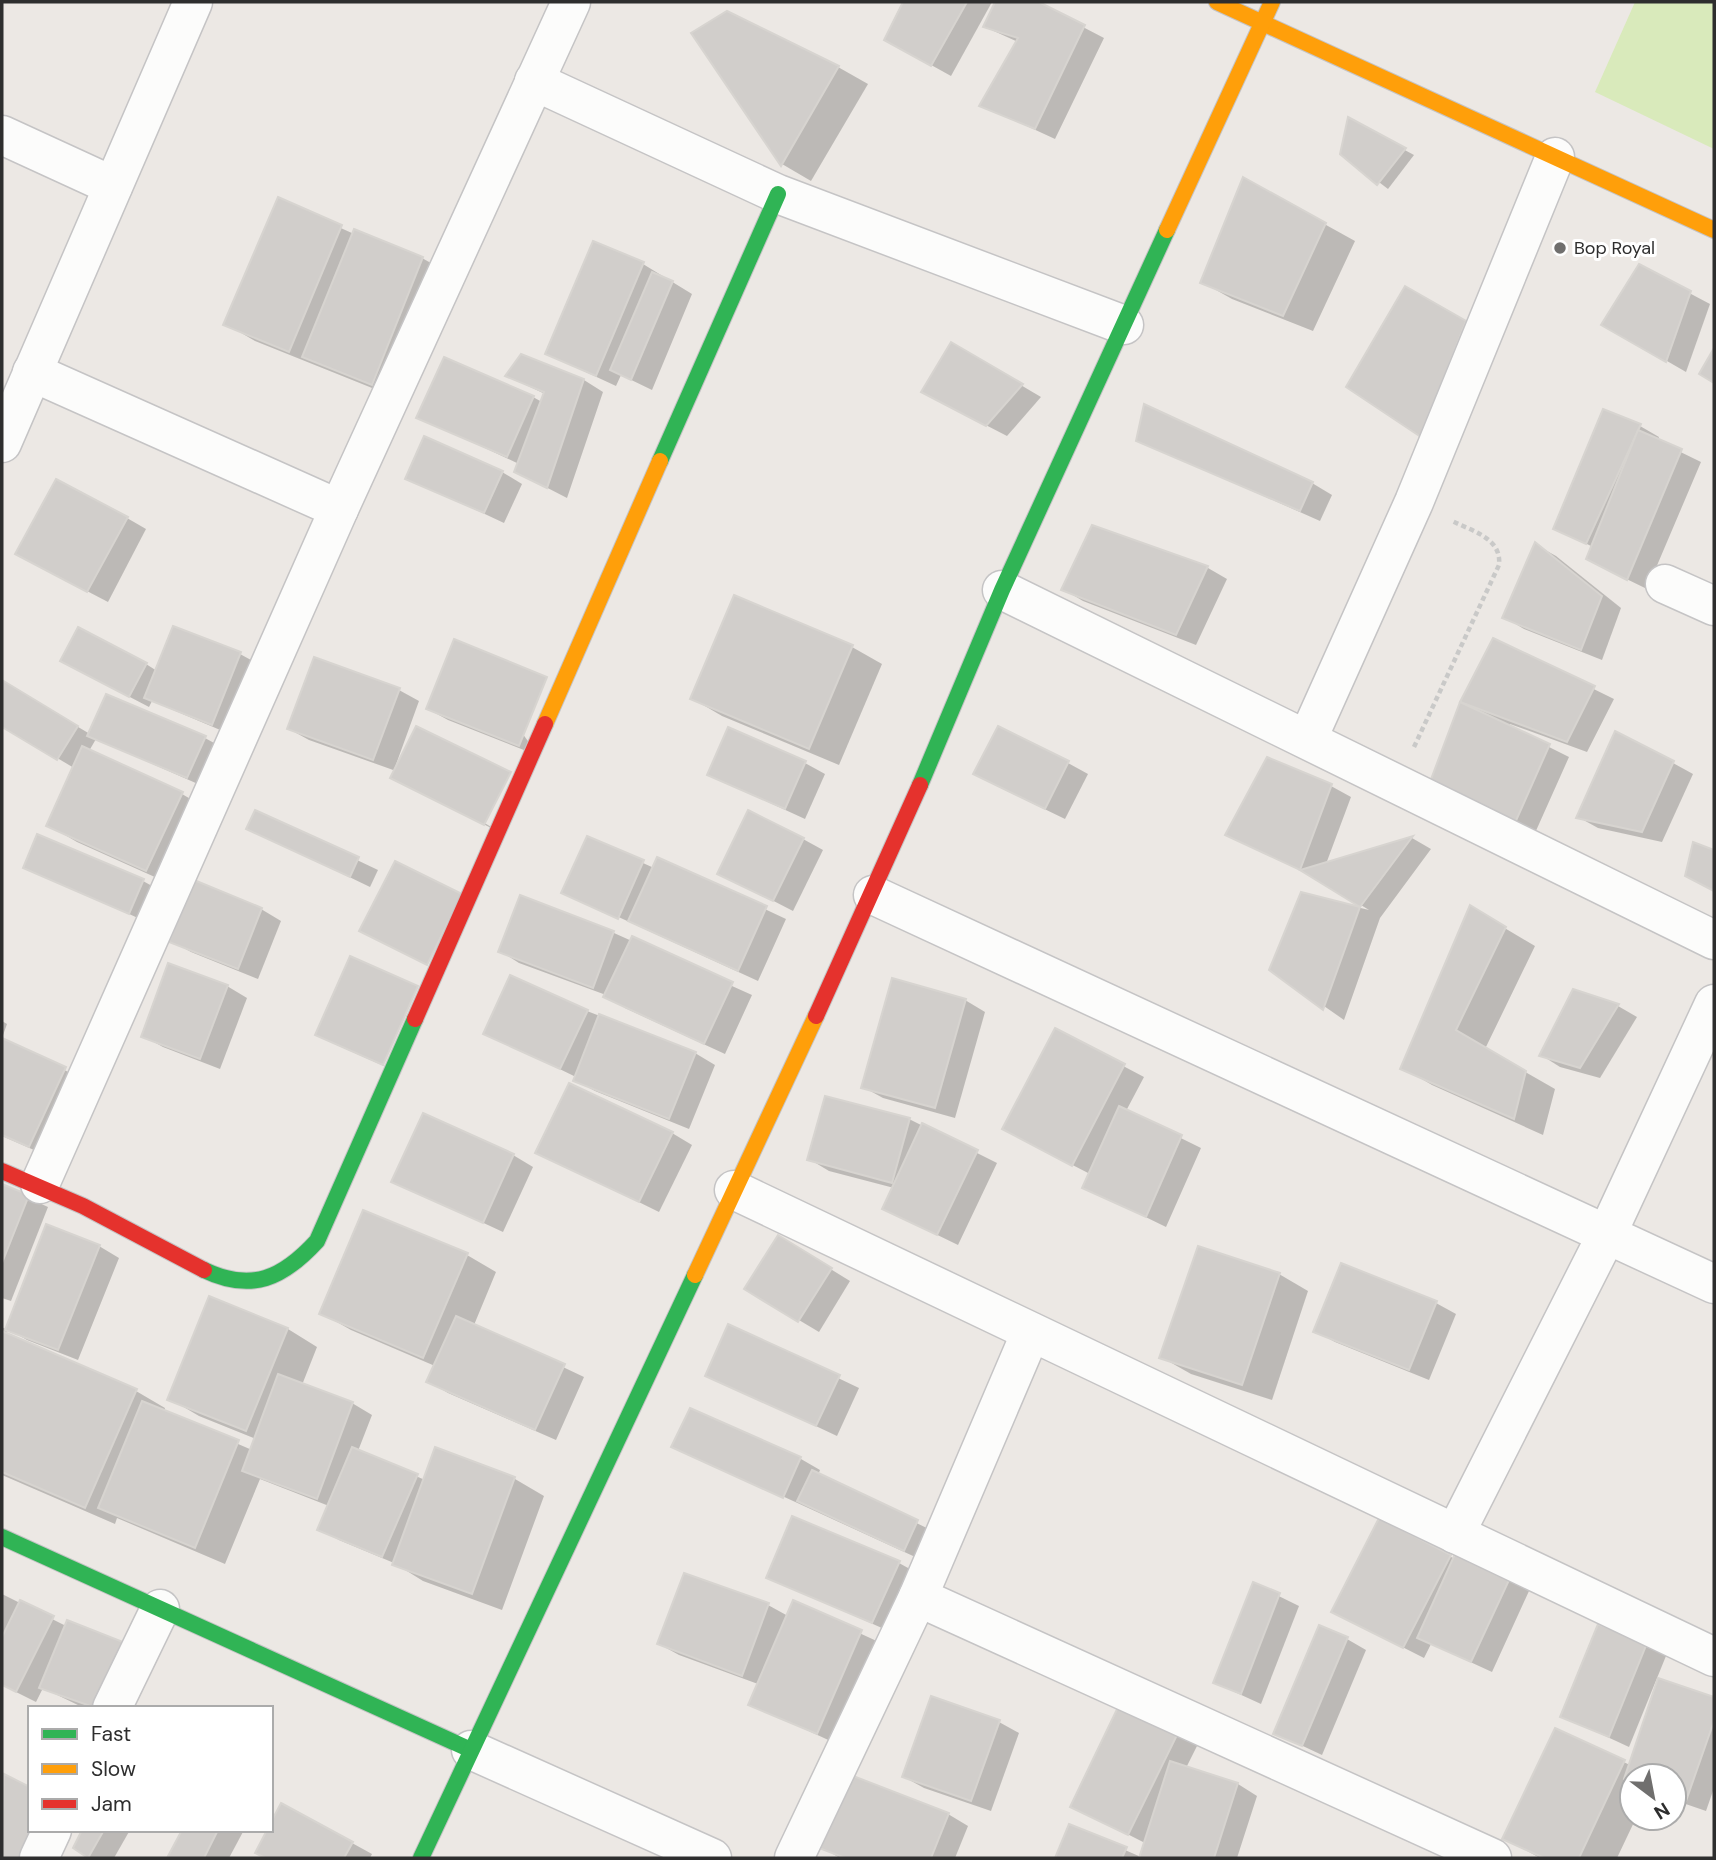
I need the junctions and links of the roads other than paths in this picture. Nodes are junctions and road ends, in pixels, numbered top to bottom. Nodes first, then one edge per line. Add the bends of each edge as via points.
1 (193, 2) edge
2 (570, 2) edge
3 (1217, 2) edge
4 (1272, 2) edge
5 (1262, 22) junction
6 (534, 81) junction
7 (2, 135) edge
8 (1555, 157) junction
9 (113, 186) junction
10 (778, 194) junction
11 (1714, 230) edge
12 (1124, 325) junction
13 (32, 372) junction
14 (2, 443) edge
15 (339, 509) junction
16 (1665, 584) dead end
17 (1002, 590) junction
18 (1714, 606) edge
19 (1308, 738) junction
20 (873, 895) junction
21 (1714, 940) edge
22 (1714, 1004) edge
23 (2, 1171) edge
24 (40, 1184) junction
25 (734, 1190) junction
26 (1607, 1234) junction
27 (1714, 1284) edge
28 (1031, 1332) junction
29 (1455, 1534) junction
30 (2, 1538) edge
31 (918, 1597) junction
32 (160, 1609) junction
33 (1714, 1657) edge
34 (113, 1706) edge
35 (471, 1750) junction
36 (51, 1832) edge
37 (38, 1858) edge
38 (421, 1858) edge
39 (712, 1858) edge
40 (794, 1858) edge
41 (1492, 1858) edge

1 - 9 street
2 - 6 street
3 - 5 street
4 - 5 street
5 - 8 street
5 - 12 street
6 - 10 street
6 - 15 street
7 - 9 street
8 - 11 street
8 - 19 street via 1414,502
9 - 13 street
10 - 12 street
10 - 24 street via 317,1241 297,1264 245,1282 213,1273
12 - 17 street
13 - 14 street
13 - 15 street
15 - 24 street
16 - 18 street
17 - 19 street
17 - 20 street
19 - 21 street via 1396,786
20 - 25 street
20 - 26 street
22 - 26 street
23 - 24 street
25 - 28 street
25 - 35 street
26 - 27 street
26 - 29 street
28 - 29 street
28 - 31 street
29 - 33 street
30 - 32 street
31 - 40 street
31 - 41 street
32 - 34 street
32 - 35 street
35 - 38 street
35 - 39 street
36 - 37 street

